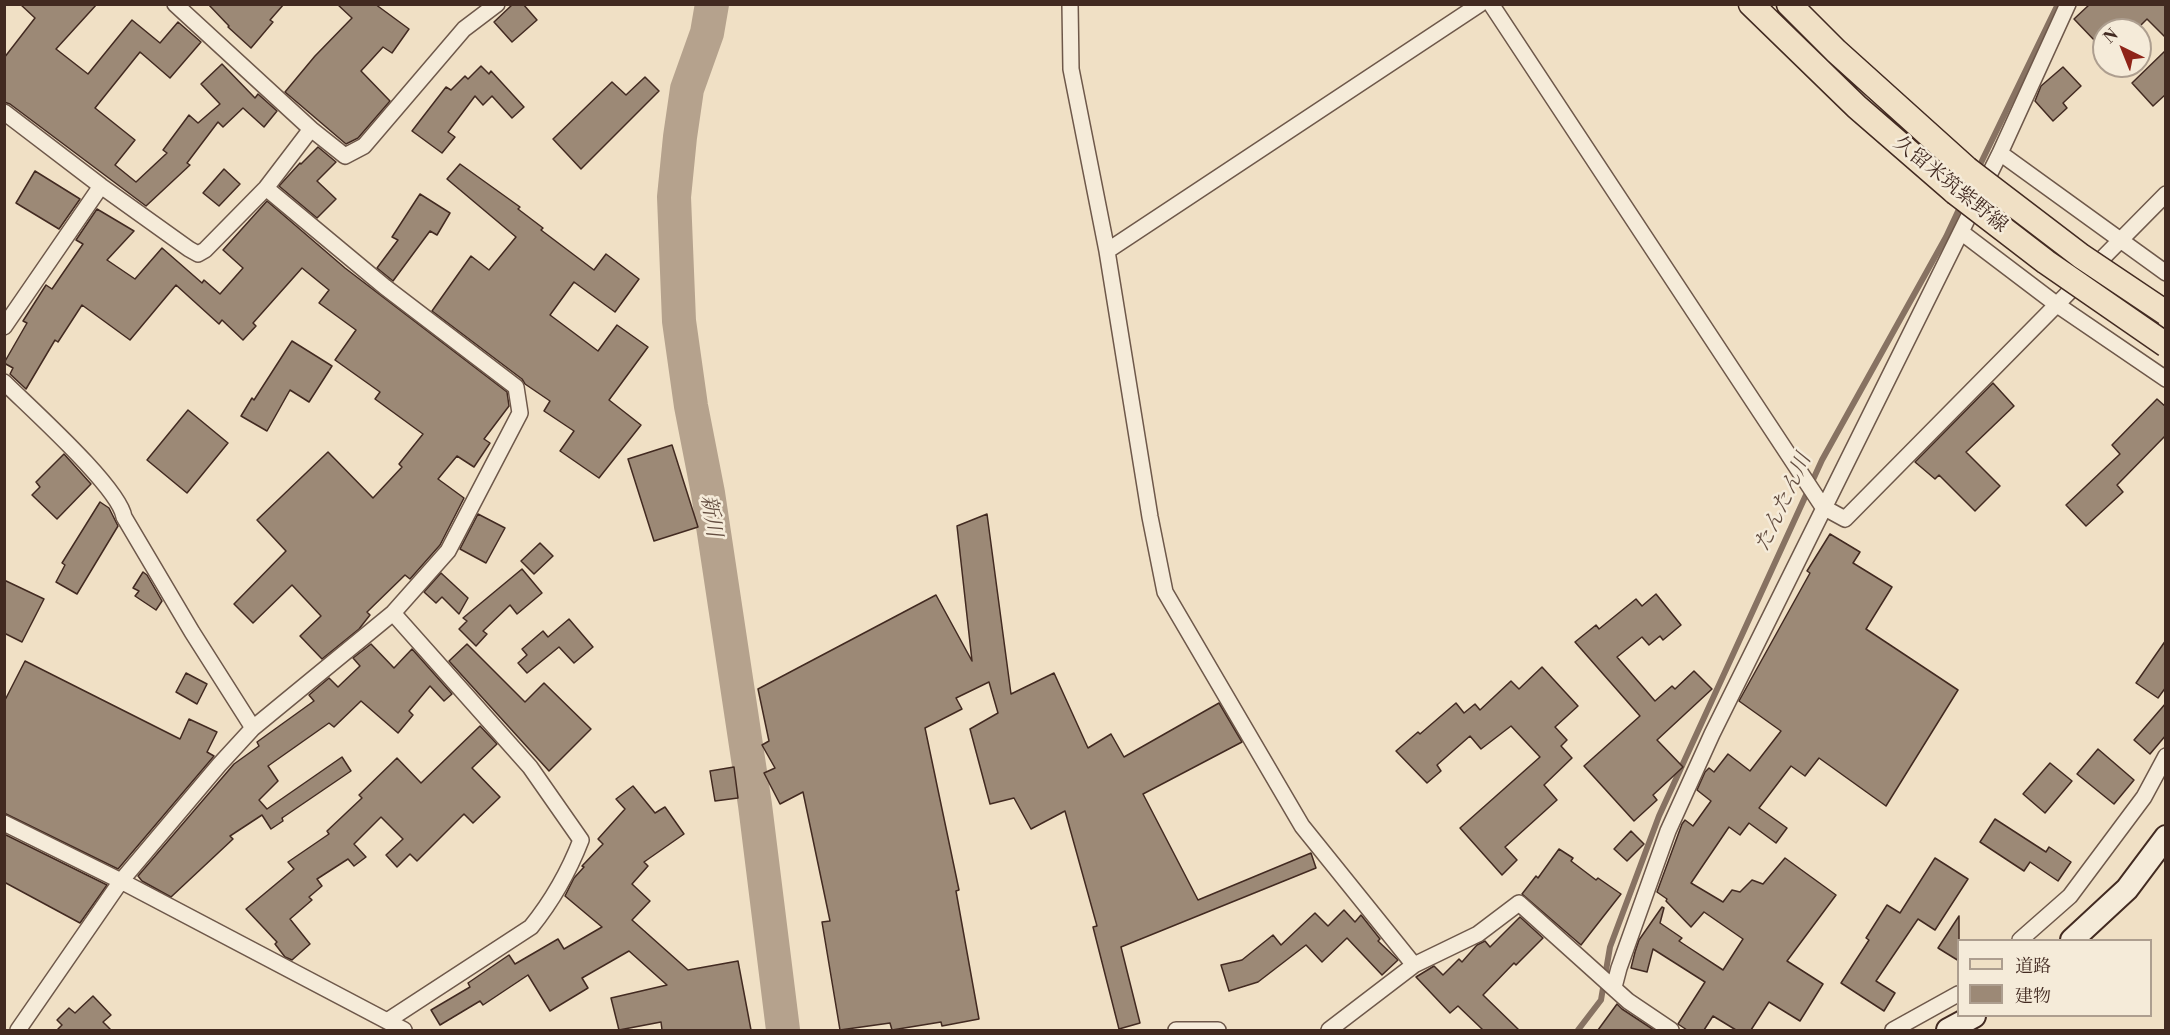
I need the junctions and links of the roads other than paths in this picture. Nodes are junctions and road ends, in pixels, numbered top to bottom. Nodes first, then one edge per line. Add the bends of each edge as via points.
1 (175, 4) edge
2 (497, 4) edge
3 (1070, 4) edge
4 (1480, 4) edge
5 (1491, 4) edge
6 (1751, 4) edge
7 (1789, 4) edge
8 (2068, 4) edge
9 (4, 112) edge
10 (311, 129) junction
11 (2000, 153) junction
12 (101, 186) junction
13 (266, 189) junction
14 (2166, 194) edge
15 (1960, 232) junction
16 (2120, 241) junction
17 (1107, 251) junction
18 (2166, 273) edge
19 (2055, 304) junction
20 (2166, 313) edge
21 (4, 327) edge
22 (2166, 345) edge
23 (2166, 379) edge
24 (4, 382) edge
25 (1824, 507) junction
26 (393, 613) junction
27 (252, 728) junction
28 (2166, 756) edge
29 (4, 823) edge
30 (2166, 837) edge
31 (121, 881) junction
32 (2021, 939) edge
33 (2073, 939) edge
34 (1414, 965) junction
35 (1614, 987) junction
36 (1957, 994) edge
37 (1972, 1017) edge
38 (387, 1021) junction
39 (18, 1030) edge
40 (404, 1030) edge
41 (1176, 1030) edge
42 (1218, 1030) edge
43 (1329, 1030) edge
44 (1671, 1030) edge
45 (1893, 1030) edge
46 (1948, 1030) edge

1 - 10 street
2 - 10 street via 464,28 364,146 345,156
3 - 17 street via 1071,69
4 - 17 street
5 - 25 street
6 - 22 main road, 久留米筑紫野線, bridge via 1857,107 1955,192 2046,262
7 - 20 main road, 久留米筑紫野線, bridge via 1967,169 2081,256
8 - 11 street
9 - 12 street
10 - 13 street
11 - 15 street
11 - 16 street
12 - 13 street via 198,254
12 - 21 street
13 - 26 street via 516,387 520,413 448,551
14 - 16 street
15 - 19 street
15 - 25 street
16 - 18 street
16 - 19 street
17 - 34 street via 1165,592 1302,826
19 - 23 street
19 - 25 street via 1845,519
24 - 27 street via 102,479
25 - 35 street via 1668,831
26 - 27 street
26 - 38 street via 530,767 581,840 561,883 531,927
27 - 31 street
28 - 32 street via 2144,797 2070,896
29 - 31 street
30 - 33 street via 2127,888
31 - 38 street
31 - 39 street
34 - 35 street via 1478,934 1519,903
34 - 43 street
35 - 44 street
36 - 45 street
37 - 46 street
38 - 40 street
41 - 42 street

